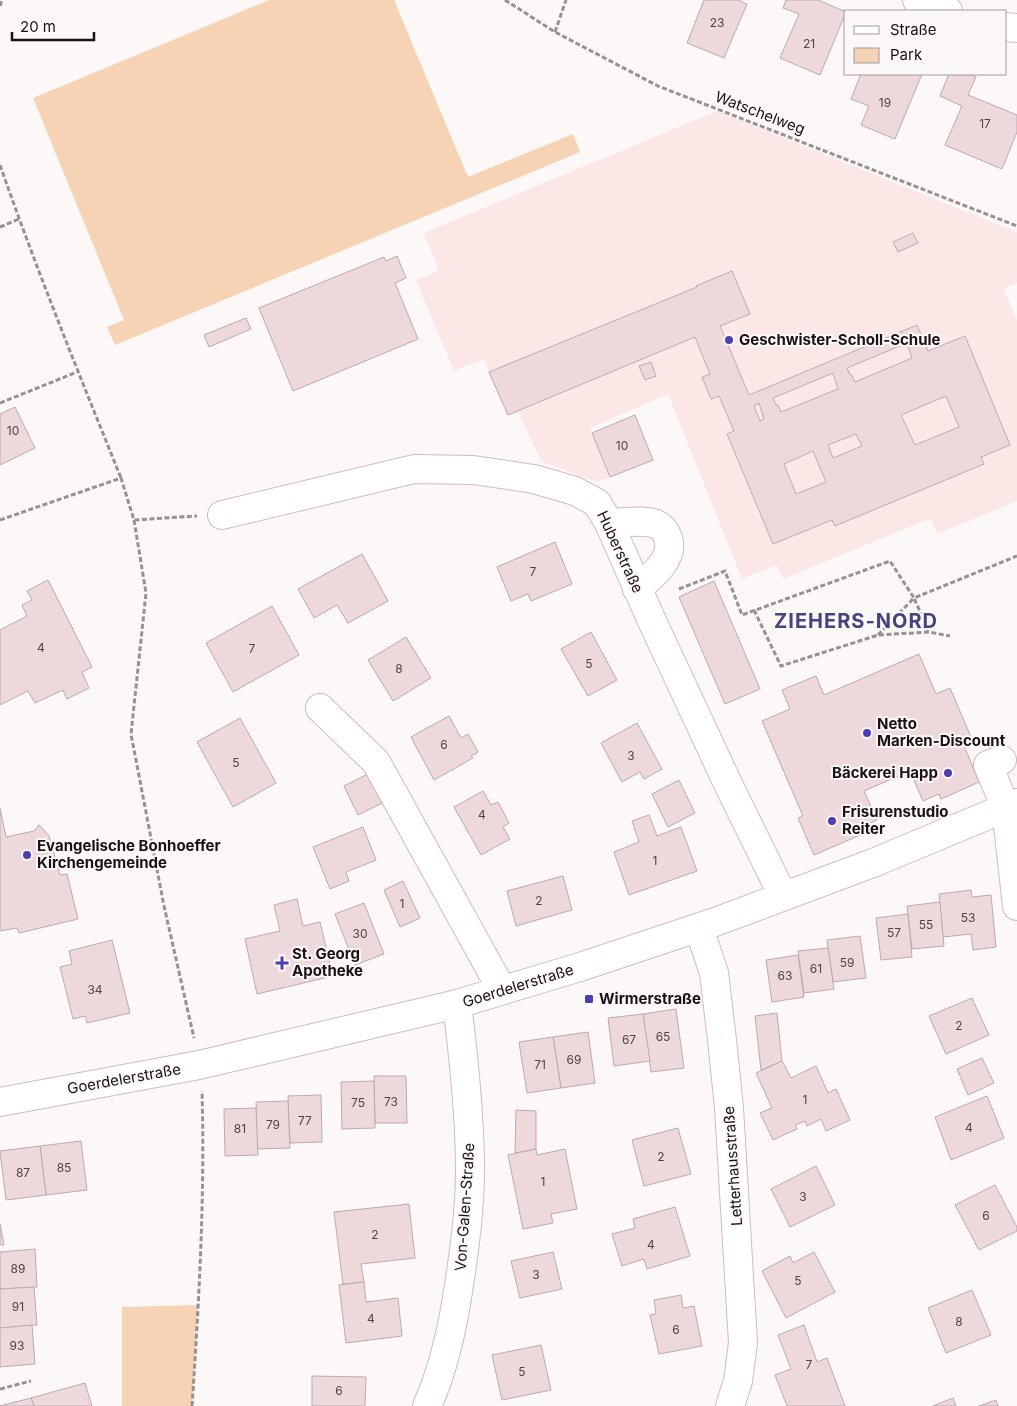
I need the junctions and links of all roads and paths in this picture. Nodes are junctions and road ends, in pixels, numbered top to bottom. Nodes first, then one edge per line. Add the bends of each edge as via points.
1 (2, 0) edge
2 (505, 0) edge
3 (566, 0) edge
4 (917, 0) edge
5 (0, 6) edge
6 (945, 10) edge
7 (555, 32) junction
8 (0, 165) edge
9 (19, 219) junction
10 (1017, 226) edge
11 (0, 227) edge
12 (78, 372) junction
13 (0, 403) edge
14 (121, 478) junction
15 (222, 515) joint
16 (0, 520) edge
17 (134, 520) junction
18 (609, 523) junction
19 (1017, 556) edge
20 (638, 589) junction
21 (670, 593) dead end
22 (914, 598) junction
23 (754, 610) junction
24 (929, 632) junction
25 (878, 635) junction
26 (950, 636) dead end
27 (320, 708) dead end
28 (1002, 760) dead end
29 (1012, 806) edge
30 (783, 896) junction
31 (1017, 906) edge
32 (699, 928) junction
33 (502, 990) junction
34 (457, 1004) junction
35 (196, 1046) dead end
36 (202, 1087) dead end
37 (0, 1102) edge
38 (31, 1381) dead end
39 (0, 1389) edge
40 (192, 1406) edge
41 (427, 1406) edge
42 (730, 1406) edge

1 - 5 path
2 - 7 path, Watschelweg
3 - 7 path
4 - 6 street
7 - 10 path, Watschelweg via 658,86
8 - 9 path
9 - 11 path
9 - 12 path
12 - 13 path
12 - 14 path
14 - 16 path
14 - 17 path
15 - 17 path
15 - 18 street, Huberstraße via 414,469 473,470 534,479 575,491 597,503
17 - 35 path via 146,593 131,734 164,906
18 - 20 street, Huberstraße
18 - 20 street via 655,524 666,534 669,552
19 - 22 path
20 - 30 street, Huberstraße
21 - 23 path via 725,571 742,615
22 - 23 path via 890,561
22 - 24 path
22 - 25 path
23 - 25 path via 780,666
24 - 25 path
24 - 26 path
27 - 33 street via 376,762
28 - 29 street via 988,765
29 - 30 street, Goerdelerstraße
29 - 31 street
30 - 32 street, Goerdelerstraße
32 - 33 street, Goerdelerstraße
32 - 42 street, Letterhausstraße via 714,973 729,1108 743,1343 738,1381
33 - 34 street, Goerdelerstraße
34 - 37 street, Goerdelerstraße via 199,1065
34 - 41 street, Von-Galen-Straße via 468,1100 470,1172 465,1244 454,1318
36 - 40 path via 199,1295
38 - 39 path

